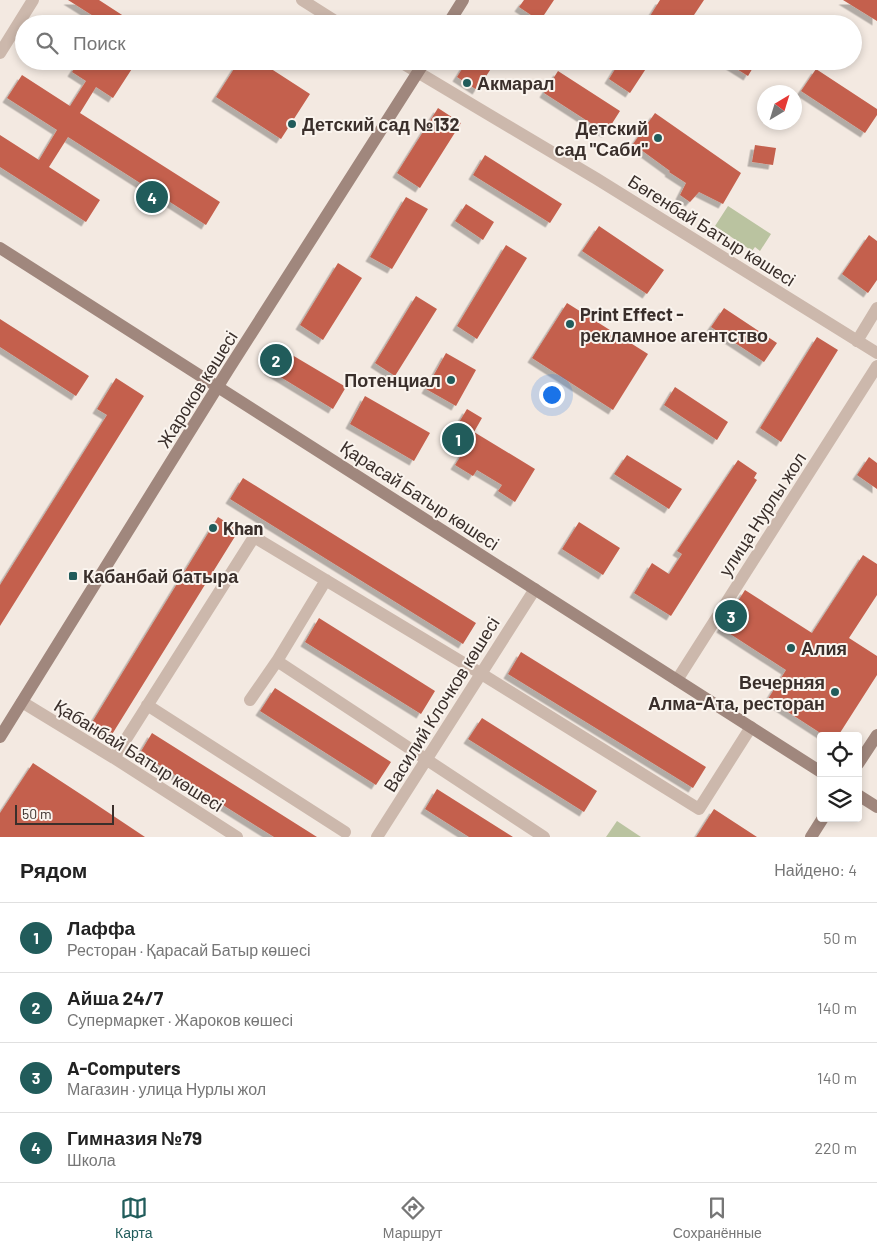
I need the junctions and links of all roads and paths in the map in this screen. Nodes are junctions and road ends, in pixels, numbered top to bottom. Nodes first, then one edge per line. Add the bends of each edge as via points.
1 (33, 0) edge
2 (302, 0) edge
3 (463, 0) edge
4 (24, 15) edge
5 (326, 15) edge
6 (454, 15) edge
7 (15, 29) edge
8 (0, 53) edge
9 (413, 70) edge
10 (420, 70) edge
11 (418, 73) junction
12 (0, 248) edge
13 (877, 308) edge
14 (857, 341) junction
15 (877, 353) edge
16 (877, 366) edge
17 (218, 387) junction
18 (326, 580) junction
19 (534, 589) junction
20 (277, 661) junction
21 (480, 673) junction
22 (677, 680) junction
23 (250, 700) dead end
24 (22, 702) junction
25 (147, 705) junction
26 (751, 727) junction
27 (877, 735) edge
28 (0, 737) edge
29 (114, 758) junction
30 (862, 758) edge
31 (426, 759) junction
32 (817, 769) edge
33 (862, 798) edge
34 (877, 807) edge
35 (820, 822) edge
36 (345, 832) dead end
37 (237, 837) edge
38 (377, 837) edge
39 (544, 837) edge
40 (811, 837) edge

1 - 4 street
2 - 5 street
3 - 6 street
7 - 8 street
9 - 11 street, Бөгенбай Батыр көшесі
10 - 11 street, Жароков көшесі
11 - 14 street, Бөгенбай Батыр көшесі via 597,179
11 - 17 street, Жароков көшесі
12 - 17 street, Қарасай Батыр көшесі
13 - 14 street
14 - 15 street, Бөгенбай Батыр көшесі
16 - 22 street, улица Нурлы жол
17 - 19 street, Қарасай Батыр көшесі
17 - 24 street, Жароков көшесі
18 - 20 street
18 - 21 street
18 - 25 street via 254,537
19 - 21 street, Василий Клочков көшесі
19 - 22 street, Қарасай Батыр көшесі
20 - 23 street
20 - 31 street
21 - 26 street via 699,809
21 - 31 street, Василий Клочков көшесі
22 - 26 street, Қарасай Батыр көшесі
24 - 28 street, Жароков көшесі
24 - 29 street, Қабанбай Батыр көшесі
25 - 29 street
25 - 36 street
26 - 32 street, Қарасай Батыр көшесі
27 - 30 street
29 - 37 street, Қабанбай Батыр көшесі
31 - 38 street, Василий Клочков көшесі
31 - 39 street
33 - 34 street
35 - 40 street

